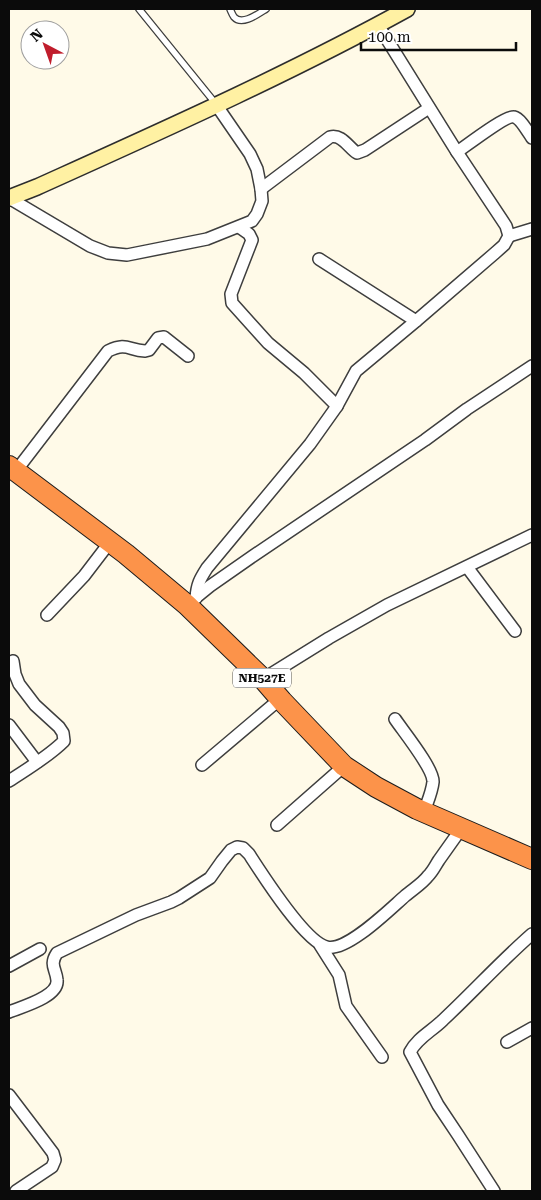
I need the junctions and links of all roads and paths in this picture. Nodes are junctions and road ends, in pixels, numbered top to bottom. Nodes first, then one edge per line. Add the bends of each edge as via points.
1 (139, 9) edge
2 (230, 9) edge
3 (266, 9) edge
4 (407, 9) edge
5 (378, 25) junction
6 (217, 106) junction
7 (429, 108) junction
8 (532, 138) edge
9 (457, 152) junction
10 (261, 189) junction
11 (9, 198) edge
12 (239, 227) junction
13 (532, 229) edge
14 (510, 236) junction
15 (319, 258) dead end
16 (416, 321) junction
17 (188, 356) dead end
18 (532, 366) edge
19 (337, 406) junction
20 (12, 468) edge
21 (532, 535) edge
22 (110, 542) junction
23 (467, 566) junction
24 (192, 602) junction
25 (46, 616) dead end
26 (515, 632) dead end
27 (11, 657) edge
28 (9, 678) edge
29 (263, 679) junction
30 (280, 699) junction
31 (395, 719) dead end
32 (9, 725) edge
33 (37, 762) junction
34 (202, 765) dead end
35 (344, 766) junction
36 (9, 781) edge
37 (424, 812) junction
38 (277, 825) dead end
39 (461, 829) junction
40 (532, 859) edge
41 (532, 934) edge
42 (320, 944) junction
43 (40, 949) dead end
44 (9, 966) edge
45 (9, 1012) edge
46 (532, 1028) edge
47 (507, 1042) dead end
48 (382, 1057) dead end
49 (9, 1096) edge
50 (16, 1191) edge
51 (494, 1191) edge

1 - 6 lane
2 - 3 lane via 234,17 245,20
4 - 5 street
5 - 6 street
5 - 7 street
6 - 10 street via 250,154
6 - 11 street
7 - 9 street
7 - 10 street via 357,153 340,138 330,137
8 - 9 street via 519,120 510,117
9 - 14 street
10 - 12 street via 262,201 257,214 252,221
11 - 12 street via 90,246 108,253 127,255 207,239
12 - 19 street via 252,240 231,294 232,303 268,343
13 - 14 street
14 - 16 street via 504,245
15 - 16 street
16 - 19 street via 356,371
17 - 20 street via 164,337 158,338 145,351 124,346 108,351
18 - 24 street via 261,550
19 - 24 street via 310,444 207,568 199,579
20 - 22 highway, NH527E
21 - 23 street
22 - 24 highway, NH527E
22 - 25 street via 84,576
23 - 26 street
23 - 29 street via 387,605
24 - 29 highway, NH527E
27 - 28 street
27 - 33 street via 14,674 24,691 63,733 64,741
29 - 30 highway, NH527E
30 - 34 street
30 - 35 highway, NH527E
31 - 37 street via 432,774
32 - 33 street
33 - 36 street
35 - 37 highway, NH527E via 376,788
35 - 38 street
37 - 39 highway, NH527E
39 - 40 highway, NH527E
39 - 42 street via 430,874 384,916 341,945 328,948
41 - 51 street via 416,1042 410,1052 438,1105
42 - 45 street via 281,902 249,854 237,847 226,855 210,878 179,898 57,954 53,959 57,981 53,991
42 - 48 street via 339,975 346,1006
43 - 44 street
46 - 47 street
49 - 50 street via 55,1160 52,1167

